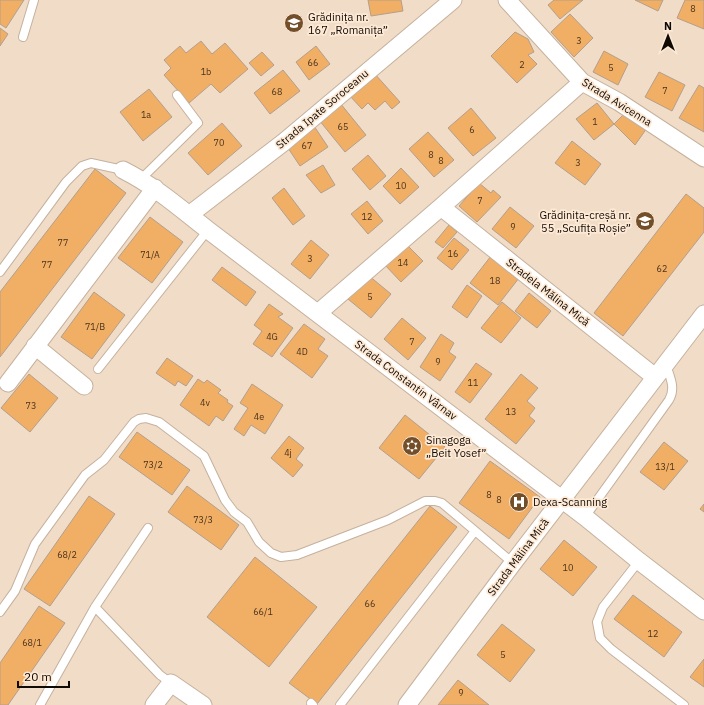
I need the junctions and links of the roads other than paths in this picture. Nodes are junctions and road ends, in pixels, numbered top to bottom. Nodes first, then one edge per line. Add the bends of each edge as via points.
1 (34, 0) edge
2 (453, 0) edge
3 (507, 0) edge
4 (23, 37) dead end
5 (582, 82) junction
6 (177, 95) dead end
7 (704, 158) edge
8 (123, 170) joint
9 (141, 179) junction
10 (155, 188) junction
11 (441, 207) junction
12 (189, 215) junction
13 (208, 230) junction
14 (0, 272) edge
15 (318, 313) junction
16 (704, 314) edge
17 (36, 346) junction
18 (665, 363) junction
19 (98, 369) dead end
20 (655, 377) junction
21 (4, 383) edge
22 (84, 386) dead end
23 (562, 500) junction
24 (585, 517) junction
25 (148, 528) dead end
26 (475, 531) junction
27 (639, 561) junction
28 (513, 563) junction
29 (95, 607) junction
30 (704, 611) edge
31 (0, 612) edge
32 (171, 682) junction
33 (40, 705) edge
34 (154, 705) edge
35 (203, 705) edge
36 (340, 705) edge
37 (407, 705) edge
38 (684, 705) edge

1 - 4 lane
2 - 12 street, Strada Ipate Soroceanu via 284,142
3 - 5 street, Strada Avicenna
5 - 7 street, Strada Avicenna via 619,102
5 - 11 street
6 - 9 lane via 198,123
8 - 9 street, Strada Constantin Vârnav
8 - 14 lane via 90,163 82,166 66,182
9 - 10 street, Strada Constantin Vârnav
10 - 12 street, Strada Constantin Vârnav
10 - 17 street
11 - 15 street
11 - 20 street, Stradela Mălina Mică
12 - 13 street, Strada Constantin Vârnav
13 - 15 street, Strada Constantin Vârnav
13 - 19 lane
15 - 23 street, Strada Constantin Vârnav
16 - 18 street, Strada Mălina Mică
17 - 21 street
17 - 22 street
18 - 20 street, Strada Mălina Mică
18 - 24 lane via 672,385 673,393 670,400
20 - 23 street, Strada Mălina Mică
23 - 24 street, Strada Constantin Vârnav
23 - 28 street, Strada Mălina Mică
24 - 27 street, Strada Constantin Vârnav
25 - 29 lane
26 - 28 lane
26 - 31 lane via 442,503 426,501 388,520 297,555 281,557 271,553 259,542 247,522 234,512 225,500 204,456 159,422 139,419 104,460 85,475 30,554 15,591
26 - 36 lane
27 - 30 street, Strada Constantin Vârnav
27 - 38 lane via 603,607 597,622 600,638
28 - 37 street, Strada Mălina Mică
29 - 32 lane via 160,675
29 - 33 lane
32 - 34 street
32 - 35 street

